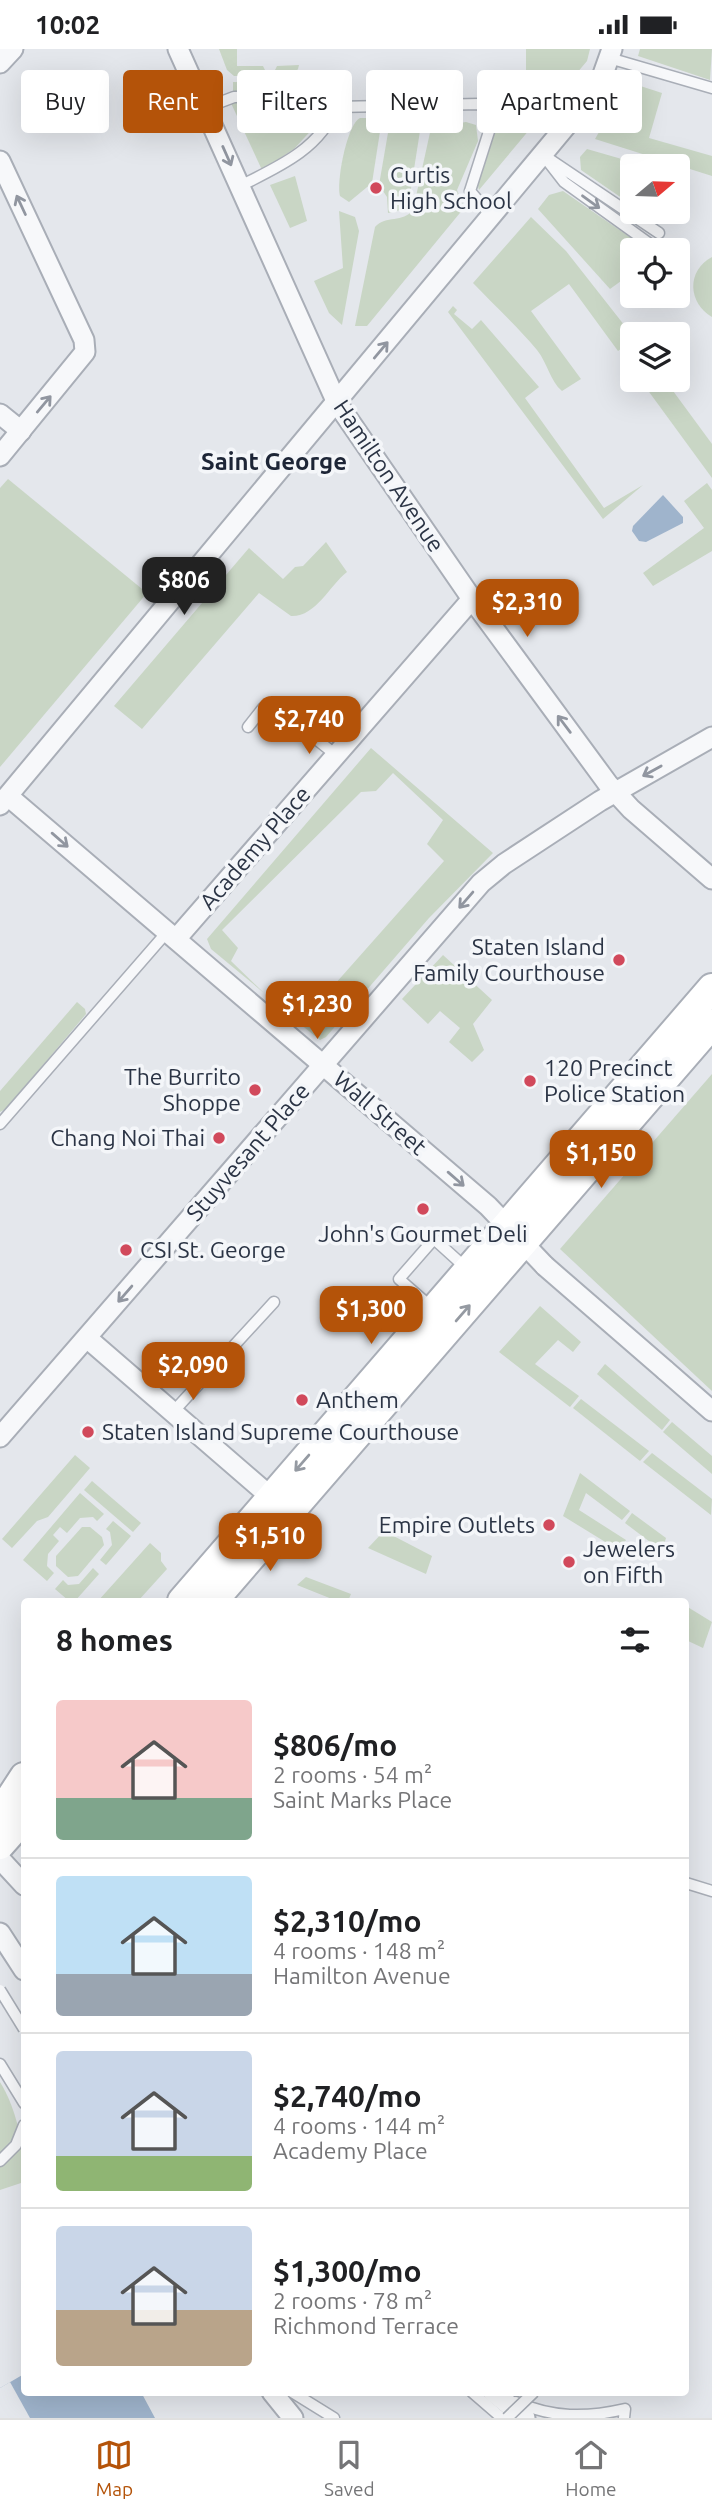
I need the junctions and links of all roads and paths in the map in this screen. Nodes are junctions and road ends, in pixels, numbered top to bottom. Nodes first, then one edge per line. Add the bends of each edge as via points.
1 (12, 49) edge
2 (178, 49) edge
3 (610, 53) edge
4 (0, 63) edge
5 (187, 70) edge
6 (712, 88) edge
7 (352, 107) edge
8 (216, 133) edge
9 (322, 133) edge
10 (543, 155) junction
11 (0, 162) edge
12 (240, 186) junction
13 (492, 216) junction
14 (659, 233) dead end
15 (642, 238) edge
16 (337, 403) junction
17 (0, 414) edge
18 (21, 431) junction
19 (0, 456) edge
20 (472, 599) junction
21 (248, 727) dead end
22 (712, 737) edge
23 (336, 755) junction
24 (615, 792) junction
25 (4, 800) edge
26 (712, 879) edge
27 (171, 935) junction
28 (712, 988) edge
29 (712, 1024) edge
30 (323, 1065) junction
31 (632, 1098) junction
32 (0, 1124) edge
33 (515, 1235) junction
34 (469, 1271) junction
35 (274, 1302) dead end
36 (435, 1310) junction
37 (87, 1338) junction
38 (712, 1411) edge
39 (173, 1412) junction
40 (0, 1437) edge
41 (281, 1505) junction
42 (185, 1598) edge
43 (215, 1598) edge
44 (21, 1778) edge
45 (21, 1781) edge
46 (0, 1792) edge
47 (0, 1814) edge
48 (21, 1821) edge
49 (0, 1845) edge
50 (0, 1859) edge
51 (21, 1882) edge
52 (689, 1884) edge
53 (712, 1891) edge
54 (0, 1933) edge
55 (21, 1965) edge
56 (0, 1990) edge
57 (21, 2024) edge
58 (0, 2064) edge
59 (21, 2098) edge
60 (21, 2132) edge
61 (0, 2161) edge
62 (275, 2396) edge
63 (298, 2396) edge
64 (477, 2396) edge
65 (500, 2396) edge
66 (504, 2396) edge
67 (529, 2396) edge
68 (625, 2414) edge
69 (293, 2418) edge
70 (334, 2418) edge
71 (504, 2418) edge
72 (525, 2418) edge

1 - 4 street
2 - 5 street, Hamilton Avenue
3 - 6 lane
3 - 10 street via 602,77 581,109
7 - 13 lane via 480,104 492,122 470,191
8 -> 12 street, Hamilton Avenue
9 - 12 lane via 298,155
10 - 13 street
10 - 14 lane
10 -> 15 lane via 564,182
18 -> 11 street via 85,352 84,340
12 - 16 street, Hamilton Avenue
16 -> 13 street
16 - 20 street, Hamilton Avenue
16 - 25 street
17 - 18 street
18 - 19 street
20 - 23 street, Academy Place
24 -> 20 street, Hamilton Avenue
21 - 23 lane via 272,704
22 -> 24 street, Stuyvesant Place
23 - 27 street, Academy Place
24 - 26 street, Hamilton Avenue
24 -> 30 street, Stuyvesant Place via 488,877
25 -> 27 street, Wall Street
27 - 30 street, Wall Street
27 - 32 lane
28 - 31 main road
29 - 31 main road
30 -> 33 street, Wall Street via 488,1206
30 -> 37 street, Stuyvesant Place
31 - 33 main road
33 - 34 main road
33 - 38 street, Wall Street, bridge
41 -> 33 main road
34 - 36 main road
34 - 36 lane via 434,1239 399,1279
35 - 39 lane
36 -> 41 main road
37 - 39 street
37 - 40 street, Stuyvesant Place
39 - 41 street
41 - 42 main road
41 - 43 main road
44 - 46 main road
45 - 47 main road
48 - 49 main road
50 - 51 street
52 - 53 lane
54 - 55 street
56 - 57 lane, bridge
58 - 59 lane
60 - 61 lane
62 - 69 street
63 - 70 lane
64 - 71 lane
65 - 72 street
66 - 68 lane via 559,2416
67 - 71 lane, bridge

